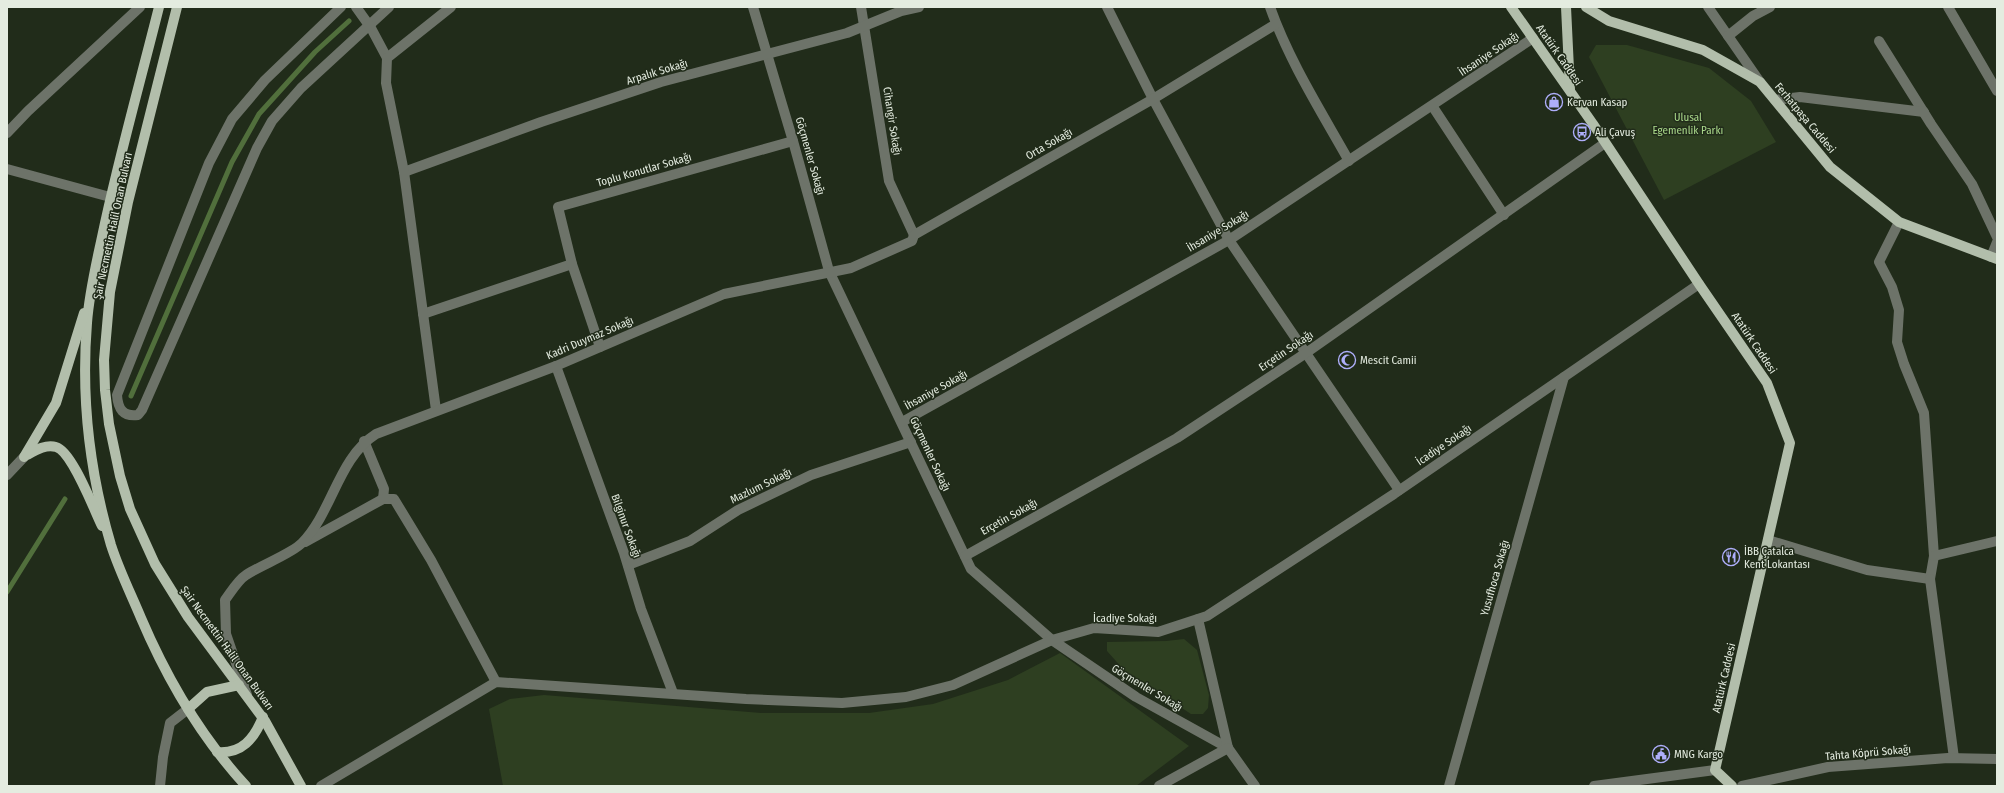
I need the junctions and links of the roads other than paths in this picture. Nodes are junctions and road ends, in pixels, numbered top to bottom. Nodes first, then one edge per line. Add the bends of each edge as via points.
1 (140, 7) edge
2 (159, 7) edge
3 (177, 7) edge
4 (341, 7) edge
5 (356, 7) edge
6 (389, 7) edge
7 (451, 7) edge
8 (753, 7) edge
9 (861, 7) edge
10 (919, 7) edge
11 (1107, 7) edge
12 (1270, 7) edge
13 (1511, 7) edge
14 (1566, 7) edge
15 (1586, 7) edge
16 (1708, 7) edge
17 (1770, 7) edge
18 (1948, 7) edge
19 (1276, 24) junction
20 (369, 25) junction
21 (864, 26) junction
22 (1728, 36) junction
23 (1533, 38) junction
24 (1879, 41) dead end
25 (767, 53) junction
26 (388, 58) junction
27 (1760, 82) junction
28 (1570, 90) junction
29 (1997, 91) edge
30 (1153, 99) junction
31 (1775, 100) junction
32 (1433, 107) junction
33 (1924, 112) junction
34 (7, 133) edge
35 (793, 141) junction
36 (1605, 143) junction
37 (1349, 161) junction
38 (7, 169) edge
39 (404, 172) junction
40 (110, 198) junction
41 (1504, 215) junction
42 (1899, 222) junction
43 (914, 235) junction
44 (1997, 237) edge
45 (1230, 240) junction
46 (1997, 242) edge
47 (1994, 258) edge
48 (572, 264) junction
49 (829, 271) junction
50 (1699, 284) junction
51 (92, 288) junction
52 (423, 314) junction
53 (600, 347) junction
54 (1306, 353) junction
55 (556, 366) junction
56 (1564, 377) junction
57 (436, 410) junction
58 (902, 422) junction
59 (364, 441) junction
60 (911, 442) junction
61 (24, 457) junction
62 (7, 476) edge
63 (1400, 490) junction
64 (383, 499) junction
65 (1768, 540) junction
66 (1997, 541) edge
67 (301, 544) junction
68 (111, 546) junction
69 (965, 556) junction
70 (1934, 556) junction
71 (628, 565) junction
72 (1930, 579) junction
73 (1198, 619) junction
74 (1052, 640) junction
75 (496, 682) junction
76 (239, 685) junction
77 (673, 693) junction
78 (247, 695) junction
79 (188, 709) junction
80 (263, 718) junction
81 (1228, 748) junction
82 (217, 752) junction
83 (1954, 758) junction
84 (1997, 759) edge
85 (1715, 770) junction
86 (1655, 782) edge
87 (160, 786) edge
88 (246, 786) edge
89 (301, 786) edge
90 (321, 786) edge
91 (1159, 786) edge
92 (1255, 786) edge
93 (1449, 786) edge
94 (1594, 786) edge
95 (1732, 786) edge
96 (1742, 786) edge

1 - 34 street
2 - 40 main road, Şair Necmettin Halil Onan Bulvarı
3 - 76 main road, Şair Necmettin Halil Onan Bulvarı via 115,262 106,326 105,390 120,476 142,536 172,593
4 - 20 street via 265,80 232,119 209,163 117,395 118,406 123,413 138,415 142,410 257,148 272,121 301,88
5 - 20 street
6 - 20 street
7 - 26 street
8 - 25 street, Göçmenler Sokağı
9 - 21 street, Cihangir Sokağı
10 - 21 street, Arpalık Sokağı via 901,11
11 - 30 street
12 - 19 street
13 - 23 main road, Atatürk Caddesi
14 - 28 main road
15 - 27 main road, Ferhatpaşa Caddesi via 1609,20 1703,50
16 - 22 street
17 - 22 street via 1752,16
18 - 29 street
19 - 30 street, Orta Sokağı
19 - 37 street via 1301,76
20 - 26 street
21 - 25 street, Arpalık Sokağı
21 - 43 street, Cihangir Sokağı via 889,181
22 - 27 street
23 - 28 main road, Atatürk Caddesi
23 - 32 street, İhsaniye Sokağı
24 - 33 street
25 - 35 street, Göçmenler Sokağı
25 - 39 street, Arpalık Sokağı via 661,82
26 - 39 street via 386,83
27 - 31 main road, Ferhatpaşa Caddesi
28 - 36 main road, Atatürk Caddesi
30 - 43 street, Orta Sokağı
30 - 45 street
31 - 33 street via 1800,97
31 - 42 main road, Ferhatpaşa Caddesi via 1830,167
32 - 37 street, İhsaniye Sokağı
32 - 41 street
33 - 44 street via 1972,184
35 - 48 street, Toplu Konutlar Sokağı via 558,207
35 - 49 street, Göçmenler Sokağı
36 - 41 street, Erçetin Sokağı
36 - 50 main road, Atatürk Caddesi
37 - 45 street, İhsaniye Sokağı
38 - 40 street
39 - 52 street
40 - 51 main road, Şair Necmettin Halil Onan Bulvarı
41 - 54 street, Erçetin Sokağı
42 - 47 main road, Ferhatpaşa Caddesi
42 - 70 street via 1878,262 1892,288 1899,310 1898,342 1904,364 1924,412
43 - 49 street, Orta Sokağı via 912,241 851,268
45 - 54 street
45 - 58 street, İhsaniye Sokağı
46 - 47 street
48 - 52 street
48 - 53 street, Toplu Konutlar Sokağı
49 - 53 street, Kadri Duymaz Sokağı via 724,294
49 - 58 street, Göçmenler Sokağı
50 - 56 street, İcadiye Sokağı
50 - 65 main road, Atatürk Caddesi via 1767,383 1790,443
51 - 61 main road via 56,403
51 - 68 main road, Şair Necmettin Halil Onan Bulvarı via 86,355 88,425 95,473
52 - 57 street
53 - 55 street, Kadri Duymaz Sokağı
54 - 63 street
54 - 69 street, Erçetin Sokağı via 1177,438
55 - 57 street, Kadri Duymaz Sokağı
55 - 71 street, Bilginur Sokağı
56 - 63 street, İcadiye Sokağı
56 - 93 street, Yusufhoca Sokağı
57 - 59 street, Kadri Duymaz Sokağı
58 - 60 street, Göçmenler Sokağı
59 - 64 street via 384,489
59 - 67 street, Kadri Duymaz Sokağı via 347,466 323,514
60 - 69 street, Göçmenler Sokağı
60 - 71 street, Mazlum Sokağı via 811,475 738,510 690,541
61 - 62 street
61 - 68 main road via 46,447 56,447 64,452 72,462
63 - 73 street, İcadiye Sokağı via 1207,616
64 - 67 street, Kadri Duymaz Sokağı
64 - 75 street via 394,499 431,560
65 - 72 street via 1867,570
65 - 85 main road, Atatürk Caddesi
66 - 70 street
67 - 78 street, Kadri Duymaz Sokağı via 245,575 225,600 226,634
68 - 79 main road, Şair Necmettin Halil Onan Bulvarı via 151,643
69 - 74 street, Göçmenler Sokağı via 971,569
70 - 72 street
71 - 77 street, Bilginur Sokağı via 641,609
72 - 83 street
73 - 74 street, İcadiye Sokağı via 1158,632 1094,628
73 - 81 street
74 - 77 street, İcadiye Sokağı via 953,685 906,697 842,703
74 - 81 street, Göçmenler Sokağı via 1136,697
75 - 77 street, İcadiye Sokağı
75 - 90 street
76 - 78 main road, Şair Necmettin Halil Onan Bulvarı
76 - 79 main road via 208,692
78 - 80 main road, Şair Necmettin Halil Onan Bulvarı
79 - 82 main road, Şair Necmettin Halil Onan Bulvarı
79 - 87 street via 170,723
80 - 82 main road via 249,742 227,753
80 - 89 main road, Şair Necmettin Halil Onan Bulvarı
81 - 91 street
81 - 92 street, Göçmenler Sokağı
82 - 88 main road, Şair Necmettin Halil Onan Bulvarı
83 - 84 street, Tahta Köprü Sokağı
83 - 96 street, Tahta Köprü Sokağı via 1828,767
85 - 86 street
85 - 95 main road
86 - 94 street

